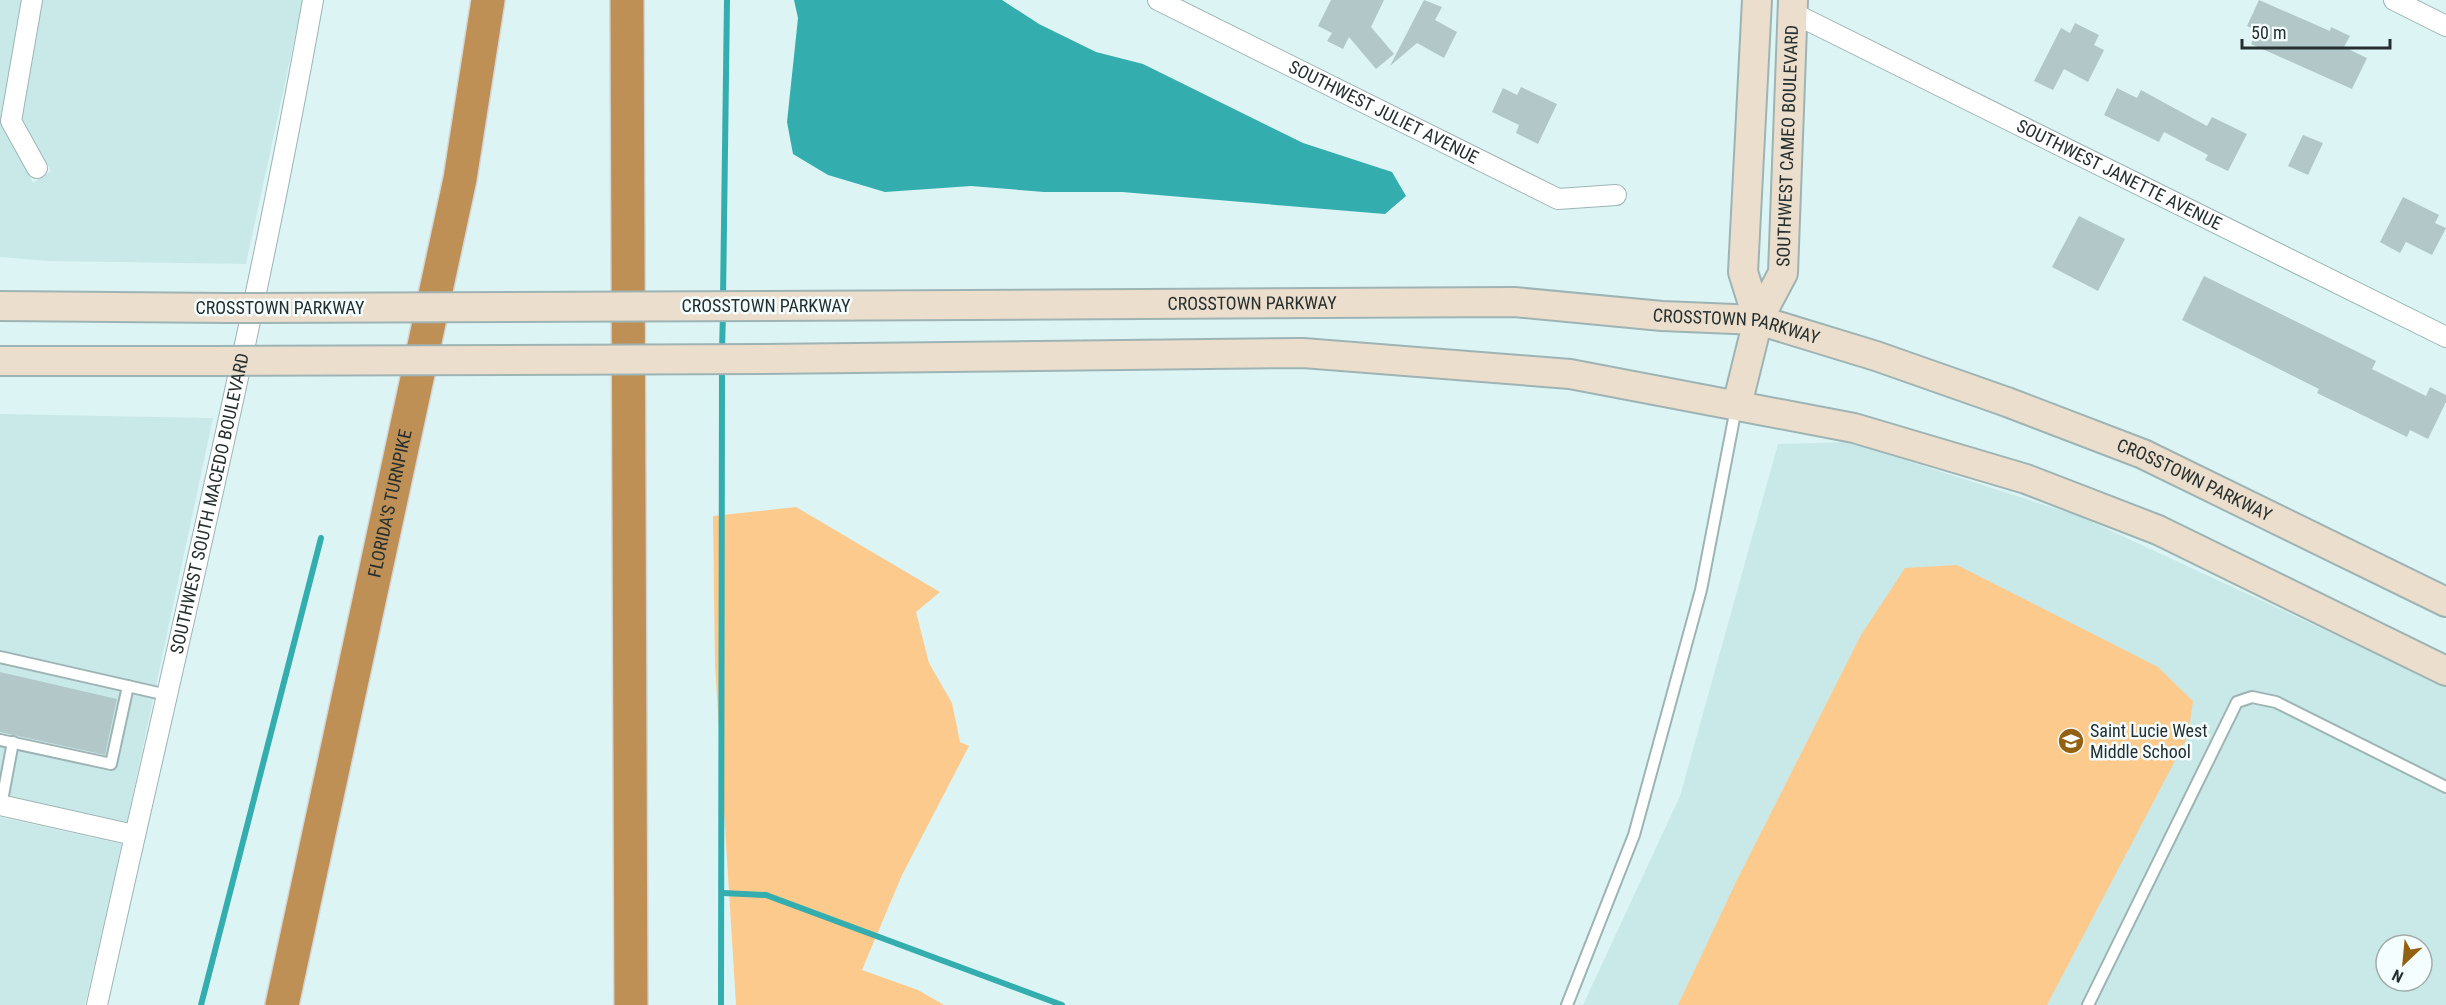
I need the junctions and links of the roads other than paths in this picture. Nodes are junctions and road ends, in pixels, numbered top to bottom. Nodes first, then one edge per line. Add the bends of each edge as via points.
1 (32, 0) edge
2 (313, 0) edge
3 (488, 0) edge
4 (627, 0) edge
5 (1158, 0) edge
6 (1757, 0) edge
7 (2394, 0) edge
8 (1793, 7) edge
9 (2446, 26) edge
10 (6, 121) edge
11 (37, 168) dead end
12 (1616, 195) dead end
13 (0, 306) edge
14 (1758, 320) junction
15 (2446, 337) edge
16 (0, 361) edge
17 (1737, 405) junction
18 (2446, 602) edge
19 (0, 657) edge
20 (2446, 671) edge
21 (128, 686) junction
22 (167, 695) junction
23 (0, 740) edge
24 (13, 742) junction
25 (2446, 788) edge
26 (1, 806) edge
27 (134, 835) junction
28 (97, 1005) edge
29 (282, 1005) edge
30 (631, 1005) edge
31 (1567, 1005) edge
32 (2088, 1005) edge

1 - 10 street
2 - 22 street, SOUTHWEST SOUTH MACEDO BOULEVARD via 231,413
3 - 29 highway, FLORIDA'S TURNPIKE via 460,179
4 - 30 highway
5 - 12 street, SOUTHWEST JULIET AVENUE via 1558,199
6 - 14 main road, SOUTHWEST CAMEO BOULEVARD via 1743,272
7 - 9 street
8 - 14 main road, SOUTHWEST CAMEO BOULEVARD via 1783,273
8 - 15 street, SOUTHWEST JANETTE AVENUE
10 - 11 street
13 - 14 main road, CROSSTOWN PARKWAY, bridge via 1514,302 1662,316
14 - 17 main road, SOUTHWEST CAMEO BOULEVARD
14 - 18 main road, CROSSTOWN PARKWAY via 1920,371 2143,454
16 - 17 main road, bridge via 1303,353 1570,374
17 - 20 main road via 1854,428 2026,479 2158,530
17 - 31 lane via 1701,590 1634,835
19 - 21 lane
21 - 22 lane
21 - 24 lane via 111,764
22 - 27 street, SOUTHWEST SOUTH MACEDO BOULEVARD
23 - 24 lane
24 - 26 lane
25 - 32 lane via 2276,702 2252,697 2237,702
26 - 27 street
27 - 28 street, SOUTHWEST SOUTH MACEDO BOULEVARD

